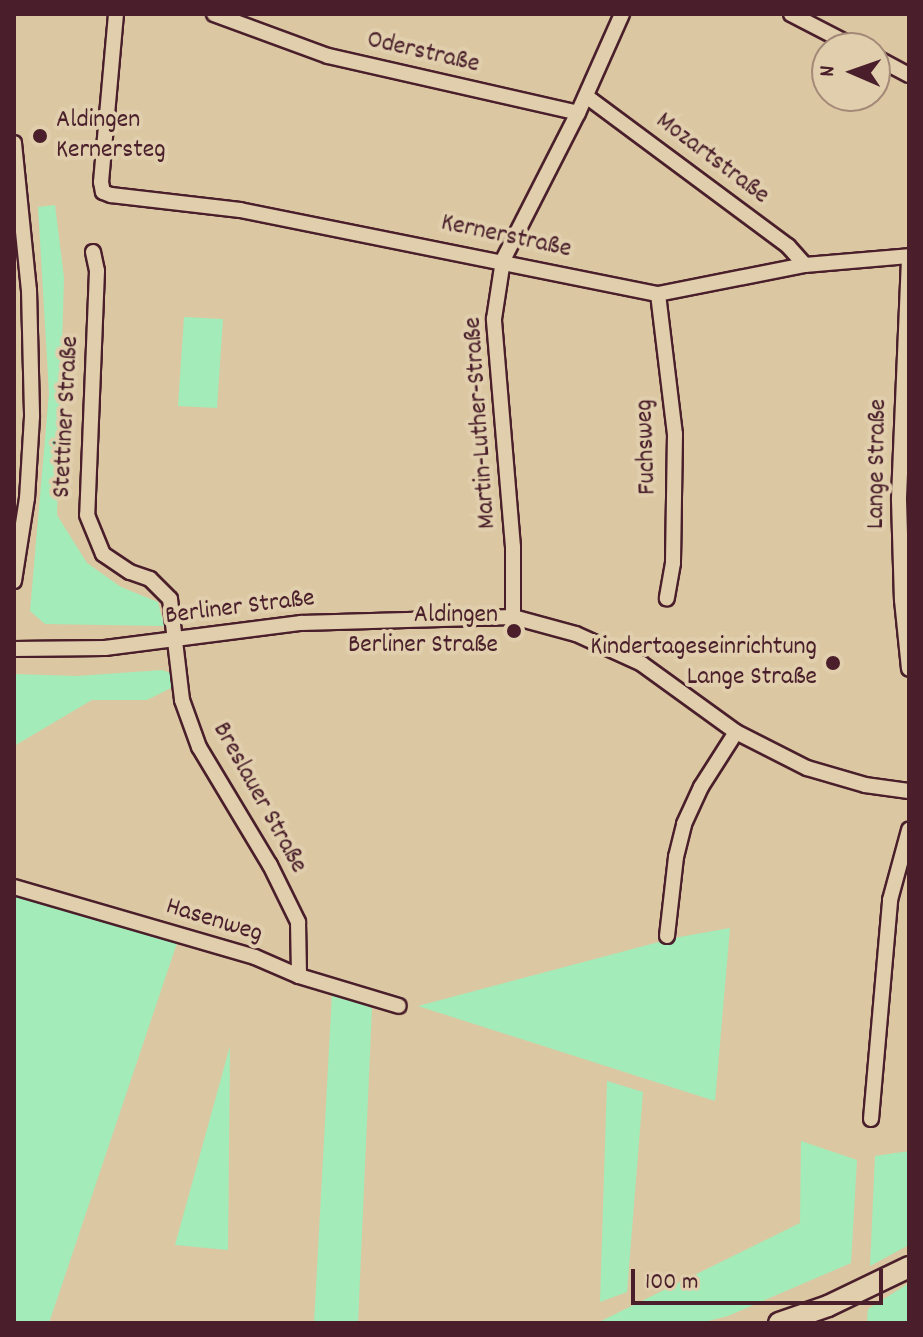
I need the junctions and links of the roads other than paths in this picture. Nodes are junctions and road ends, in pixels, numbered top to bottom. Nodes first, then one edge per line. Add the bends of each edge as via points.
1 (116, 14) edge
2 (214, 14) edge
3 (622, 14) edge
4 (791, 14) edge
5 (826, 32) edge
6 (891, 65) edge
7 (909, 75) edge
8 (586, 96) junction
9 (578, 113) junction
10 (14, 143) edge
11 (93, 252) dead end
12 (909, 257) edge
13 (503, 260) junction
14 (805, 265) junction
15 (658, 294) junction
16 (906, 352) edge
17 (14, 581) edge
18 (667, 598) dead end
19 (513, 617) junction
20 (176, 641) junction
21 (14, 649) edge
22 (909, 669) edge
23 (736, 732) junction
24 (909, 791) edge
25 (909, 830) edge
26 (14, 887) edge
27 (667, 936) dead end
28 (299, 976) junction
29 (399, 1006) dead end
30 (871, 1119) dead end
31 (904, 1270) edge
32 (779, 1323) edge

1 - 13 street, Kernerstraße via 103,192 240,210
2 - 9 street, Oderstraße via 328,56
3 - 8 street, Martin-Luther-Straße
4 - 5 street
6 - 7 street
8 - 9 street, Martin-Luther-Straße
8 - 14 street, Mozartstraße via 788,246
9 - 13 street, Martin-Luther-Straße
10 - 17 street via 29,290 32,417
11 - 20 street, Stettiner Straße via 97,271 87,515 103,554 150,579 170,599
12 - 14 street, Kernerstraße
12 - 16 street, Lange Straße
13 - 15 street, Kernerstraße
13 - 19 street, Martin-Luther-Straße via 494,319 513,547
14 - 15 street, Kernerstraße
15 - 18 street, Fuchsweg via 675,434 673,563
16 - 22 street, Lange Straße via 899,500
19 - 20 street, Berliner Straße via 301,623
19 - 23 street, Berliner Straße via 576,634 642,664
20 - 21 street, Berliner Straße
20 - 28 street, Breslauer Straße via 182,700 199,747 298,922
23 - 24 street, Berliner Straße via 807,768
23 - 27 street via 684,824
25 - 30 street via 890,900
26 - 28 street, Hasenweg via 255,957
28 - 29 street, Hasenweg
31 - 32 main road

